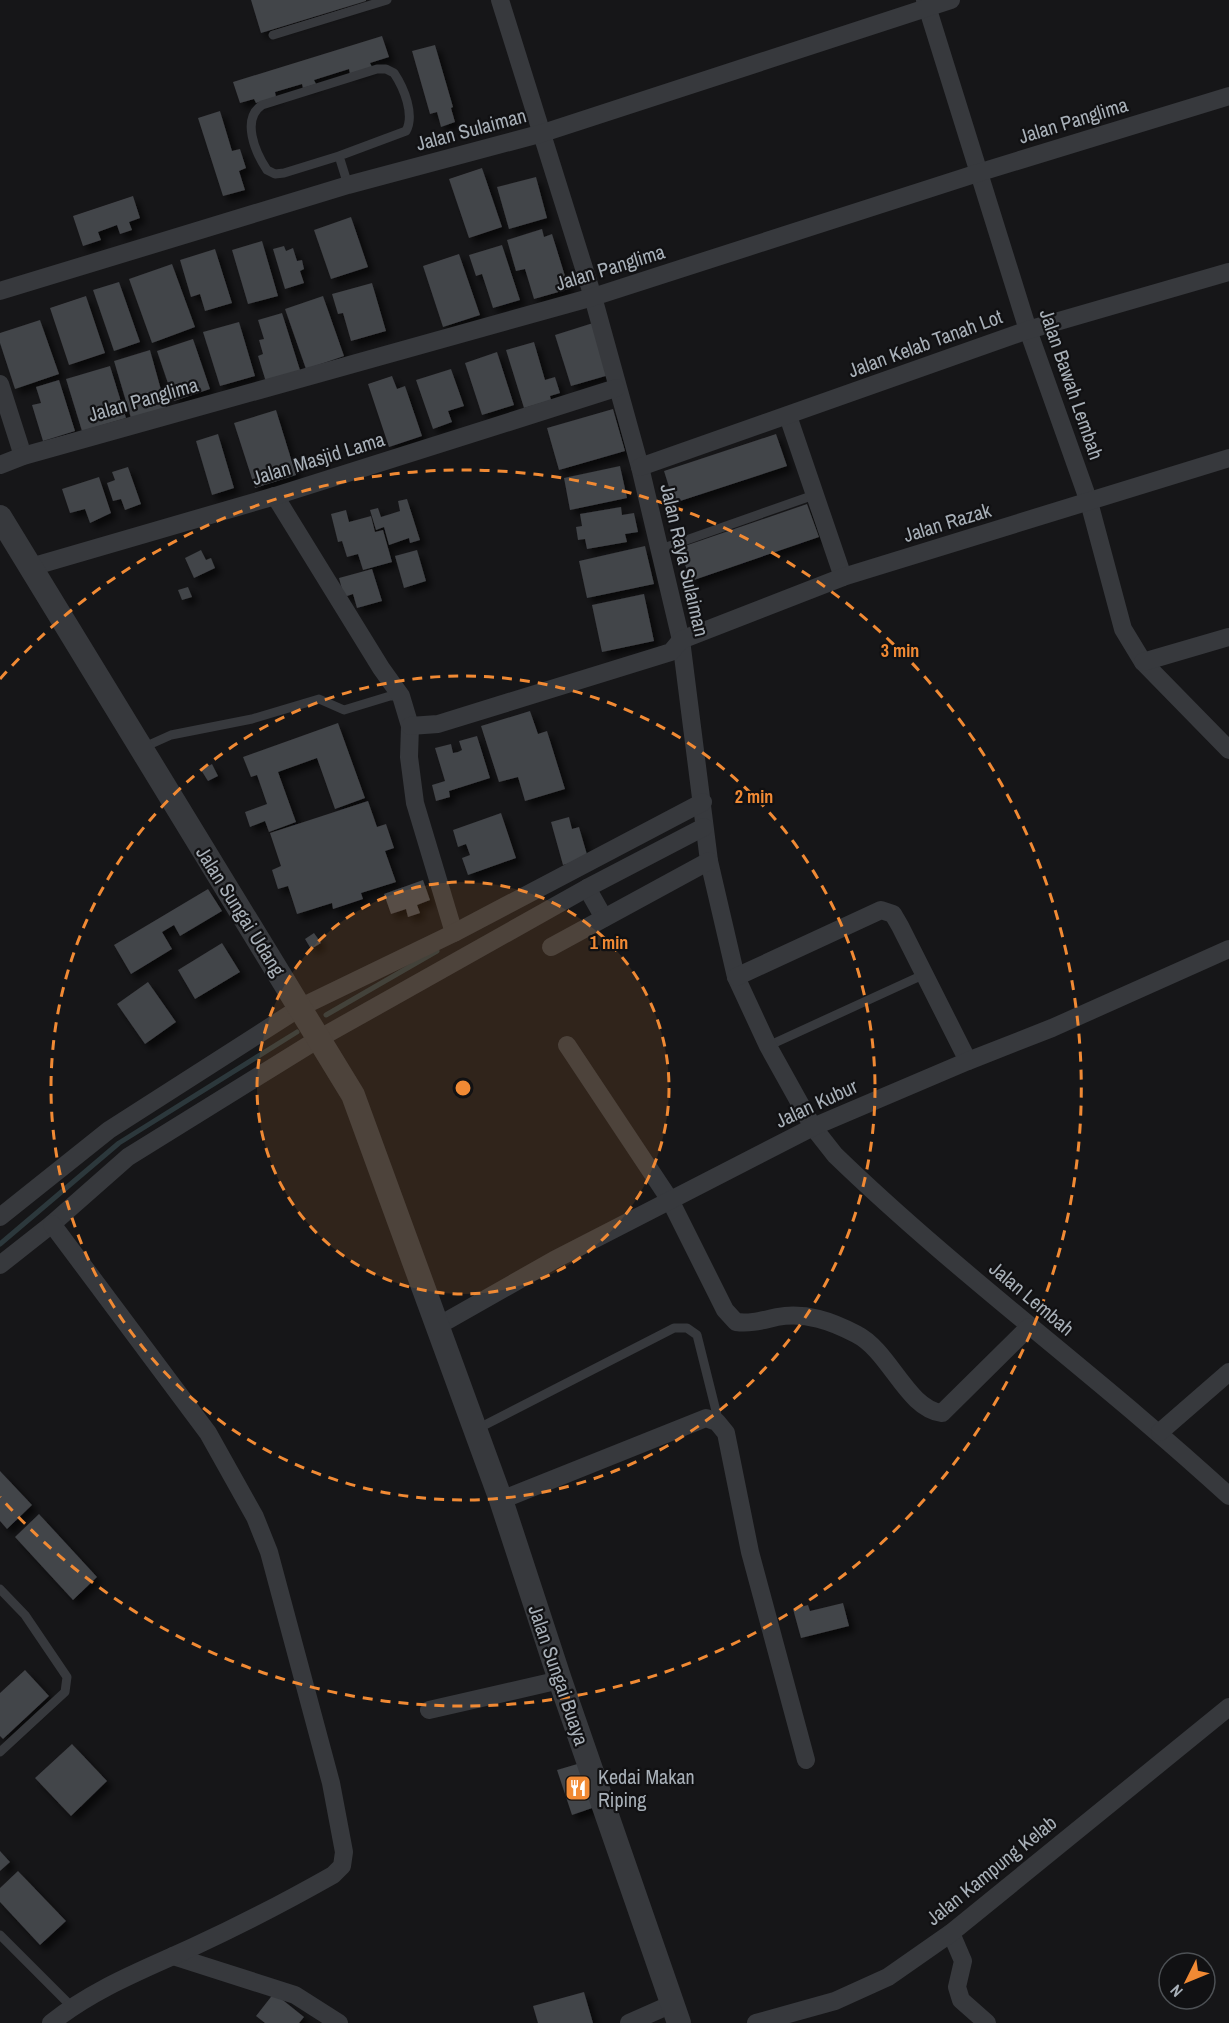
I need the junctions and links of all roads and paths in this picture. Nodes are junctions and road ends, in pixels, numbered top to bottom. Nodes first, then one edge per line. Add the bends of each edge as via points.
1 (387, 0) edge
2 (500, 0) edge
3 (951, 0) edge
4 (927, 4) edge
5 (273, 35) dead end
6 (1229, 96) edge
7 (543, 133) junction
8 (339, 156) junction
9 (981, 172) junction
10 (348, 185) junction
11 (1229, 272) edge
12 (0, 291) edge
13 (593, 297) junction
14 (1029, 330) junction
15 (0, 384) edge
16 (616, 388) junction
17 (788, 416) junction
18 (23, 456) junction
19 (1229, 458) edge
20 (0, 465) edge
21 (640, 467) junction
22 (814, 495) junction
23 (275, 496) junction
24 (1089, 502) junction
25 (0, 517) edge
26 (658, 550) junction
27 (31, 567) junction
28 (843, 577) junction
29 (1229, 637) edge
30 (681, 640) junction
31 (1143, 662) junction
32 (401, 696) junction
33 (410, 726) junction
34 (140, 749) junction
35 (1229, 750) edge
36 (703, 802) junction
37 (704, 827) junction
38 (709, 861) junction
39 (587, 888) junction
40 (604, 918) junction
41 (454, 933) junction
42 (551, 947) dead end
43 (1229, 949) edge
44 (925, 974) junction
45 (736, 977) junction
46 (301, 1007) junction
47 (320, 1038) junction
48 (567, 1045) dead end
49 (768, 1046) junction
50 (968, 1061) junction
51 (813, 1127) junction
52 (670, 1200) junction
53 (0, 1217) edge
54 (52, 1224) junction
55 (0, 1265) edge
56 (436, 1327) junction
57 (1029, 1327) junction
58 (1229, 1372) edge
59 (720, 1426) junction
60 (475, 1430) junction
61 (1160, 1432) junction
62 (1229, 1496) edge
63 (501, 1500) junction
64 (0, 1589) edge
65 (560, 1680) junction
66 (1229, 1707) edge
67 (429, 1710) dead end
68 (0, 1752) edge
69 (806, 1760) dead end
70 (951, 1933) junction
71 (0, 1935) edge
72 (173, 1956) junction
73 (72, 2007) junction
74 (676, 2013) edge
75 (51, 2023) edge
76 (339, 2023) edge
77 (629, 2023) edge
78 (756, 2023) edge
79 (987, 2023) edge

1 - 5 lane
2 - 7 street, Jalan Raya Sulaiman
3 - 4 street, Jalan Sulaiman
4 - 7 street, Jalan Sulaiman
4 - 9 street, Jalan Bawah Lembah
6 - 9 street, Jalan Panglima
7 - 10 street, Jalan Sulaiman
7 - 13 street, Jalan Raya Sulaiman
8 - 8 lane via 275,174 262,162 250,119 262,105 377,69 394,73 410,114 406,131
8 - 10 lane
9 - 13 street, Jalan Panglima
9 - 14 street, Jalan Bawah Lembah
10 - 12 street, Jalan Sulaiman
11 - 14 street, Jalan Kelab Tanah Lot
13 - 16 street, Jalan Raya Sulaiman
13 - 18 street, Jalan Panglima
14 - 17 street, Jalan Kelab Tanah Lot
14 - 24 street, Jalan Bawah Lembah
15 - 18 street
16 - 21 street, Jalan Raya Sulaiman
16 - 23 street, Jalan Masjid Lama
17 - 21 street, Jalan Kelab Tanah Lot
17 - 22 street
18 - 20 street, Jalan Panglima
19 - 24 street, Jalan Razak
21 - 26 street, Jalan Raya Sulaiman
22 - 26 lane
22 - 28 street
23 - 27 street, Jalan Masjid Lama
23 - 32 street
24 - 28 street, Jalan Razak
24 - 31 street, Jalan Bawah Lembah via 1123,629
25 - 27 street, Jalan Sungai Udang
26 - 30 street, Jalan Raya Sulaiman
27 - 34 street, Jalan Sungai Udang
28 - 30 street, Jalan Razak
29 - 31 street
30 - 33 street, Jalan Razak via 671,652 438,724
30 - 36 street, Jalan Raya Sulaiman
31 - 35 street, Jalan Bawah Lembah
32 - 33 street
32 - 34 lane via 344,710 319,699 171,735
33 - 41 street via 409,757 415,802
34 - 46 street, Jalan Sungai Udang
36 - 37 street, Jalan Raya Sulaiman
36 - 41 street
37 - 38 street, Jalan Raya Sulaiman
37 - 39 street
38 - 40 street
38 - 45 street, Jalan Raya Sulaiman
39 - 40 street
39 - 47 street
40 - 42 street
41 - 46 street
43 - 50 street, Jalan Kubur
44 - 45 street via 893,914 880,910
44 - 49 lane
44 - 50 street
45 - 49 street, Jalan Raya Sulaiman
46 - 47 street, Jalan Sungai Udang
46 - 53 street via 109,1130
47 - 54 street via 128,1157
47 - 56 street, Jalan Sungai Udang via 361,1114
48 - 52 street
49 - 51 street, Jalan Raya Sulaiman
50 - 51 street, Jalan Kubur
51 - 52 street, Jalan Kubur
51 - 57 street, Jalan Lembah via 859,1178
52 - 56 street, Jalan Kubur
52 - 57 street via 725,1310 736,1322 748,1324 810,1315 857,1335 875,1346 913,1395 931,1411 942,1413 951,1406
54 - 55 street
54 - 72 street via 208,1433 255,1517 269,1552 313,1712 344,1852 342,1866 333,1875
56 - 60 street, Jalan Sungai Buaya
57 - 61 street, Jalan Lembah
58 - 61 street
59 - 60 lane via 697,1335 687,1328 674,1328
59 - 63 street via 705,1418
59 - 69 street via 726,1433 750,1552
60 - 63 street, Jalan Sungai Buaya
61 - 62 street, Jalan Lembah
63 - 65 street, Jalan Sungai Buaya
64 - 68 lane via 25,1615 67,1677 65,1692
65 - 67 street
65 - 74 street, Jalan Sungai Buaya
66 - 70 street, Jalan Kampung Kelab
70 - 78 street, Jalan Kampung Kelab via 888,1977 835,2001
70 - 79 street via 963,1961 957,1987 961,2000
71 - 73 lane
72 - 73 street via 115,1981
72 - 76 street via 295,1995
73 - 75 street
74 - 77 street

